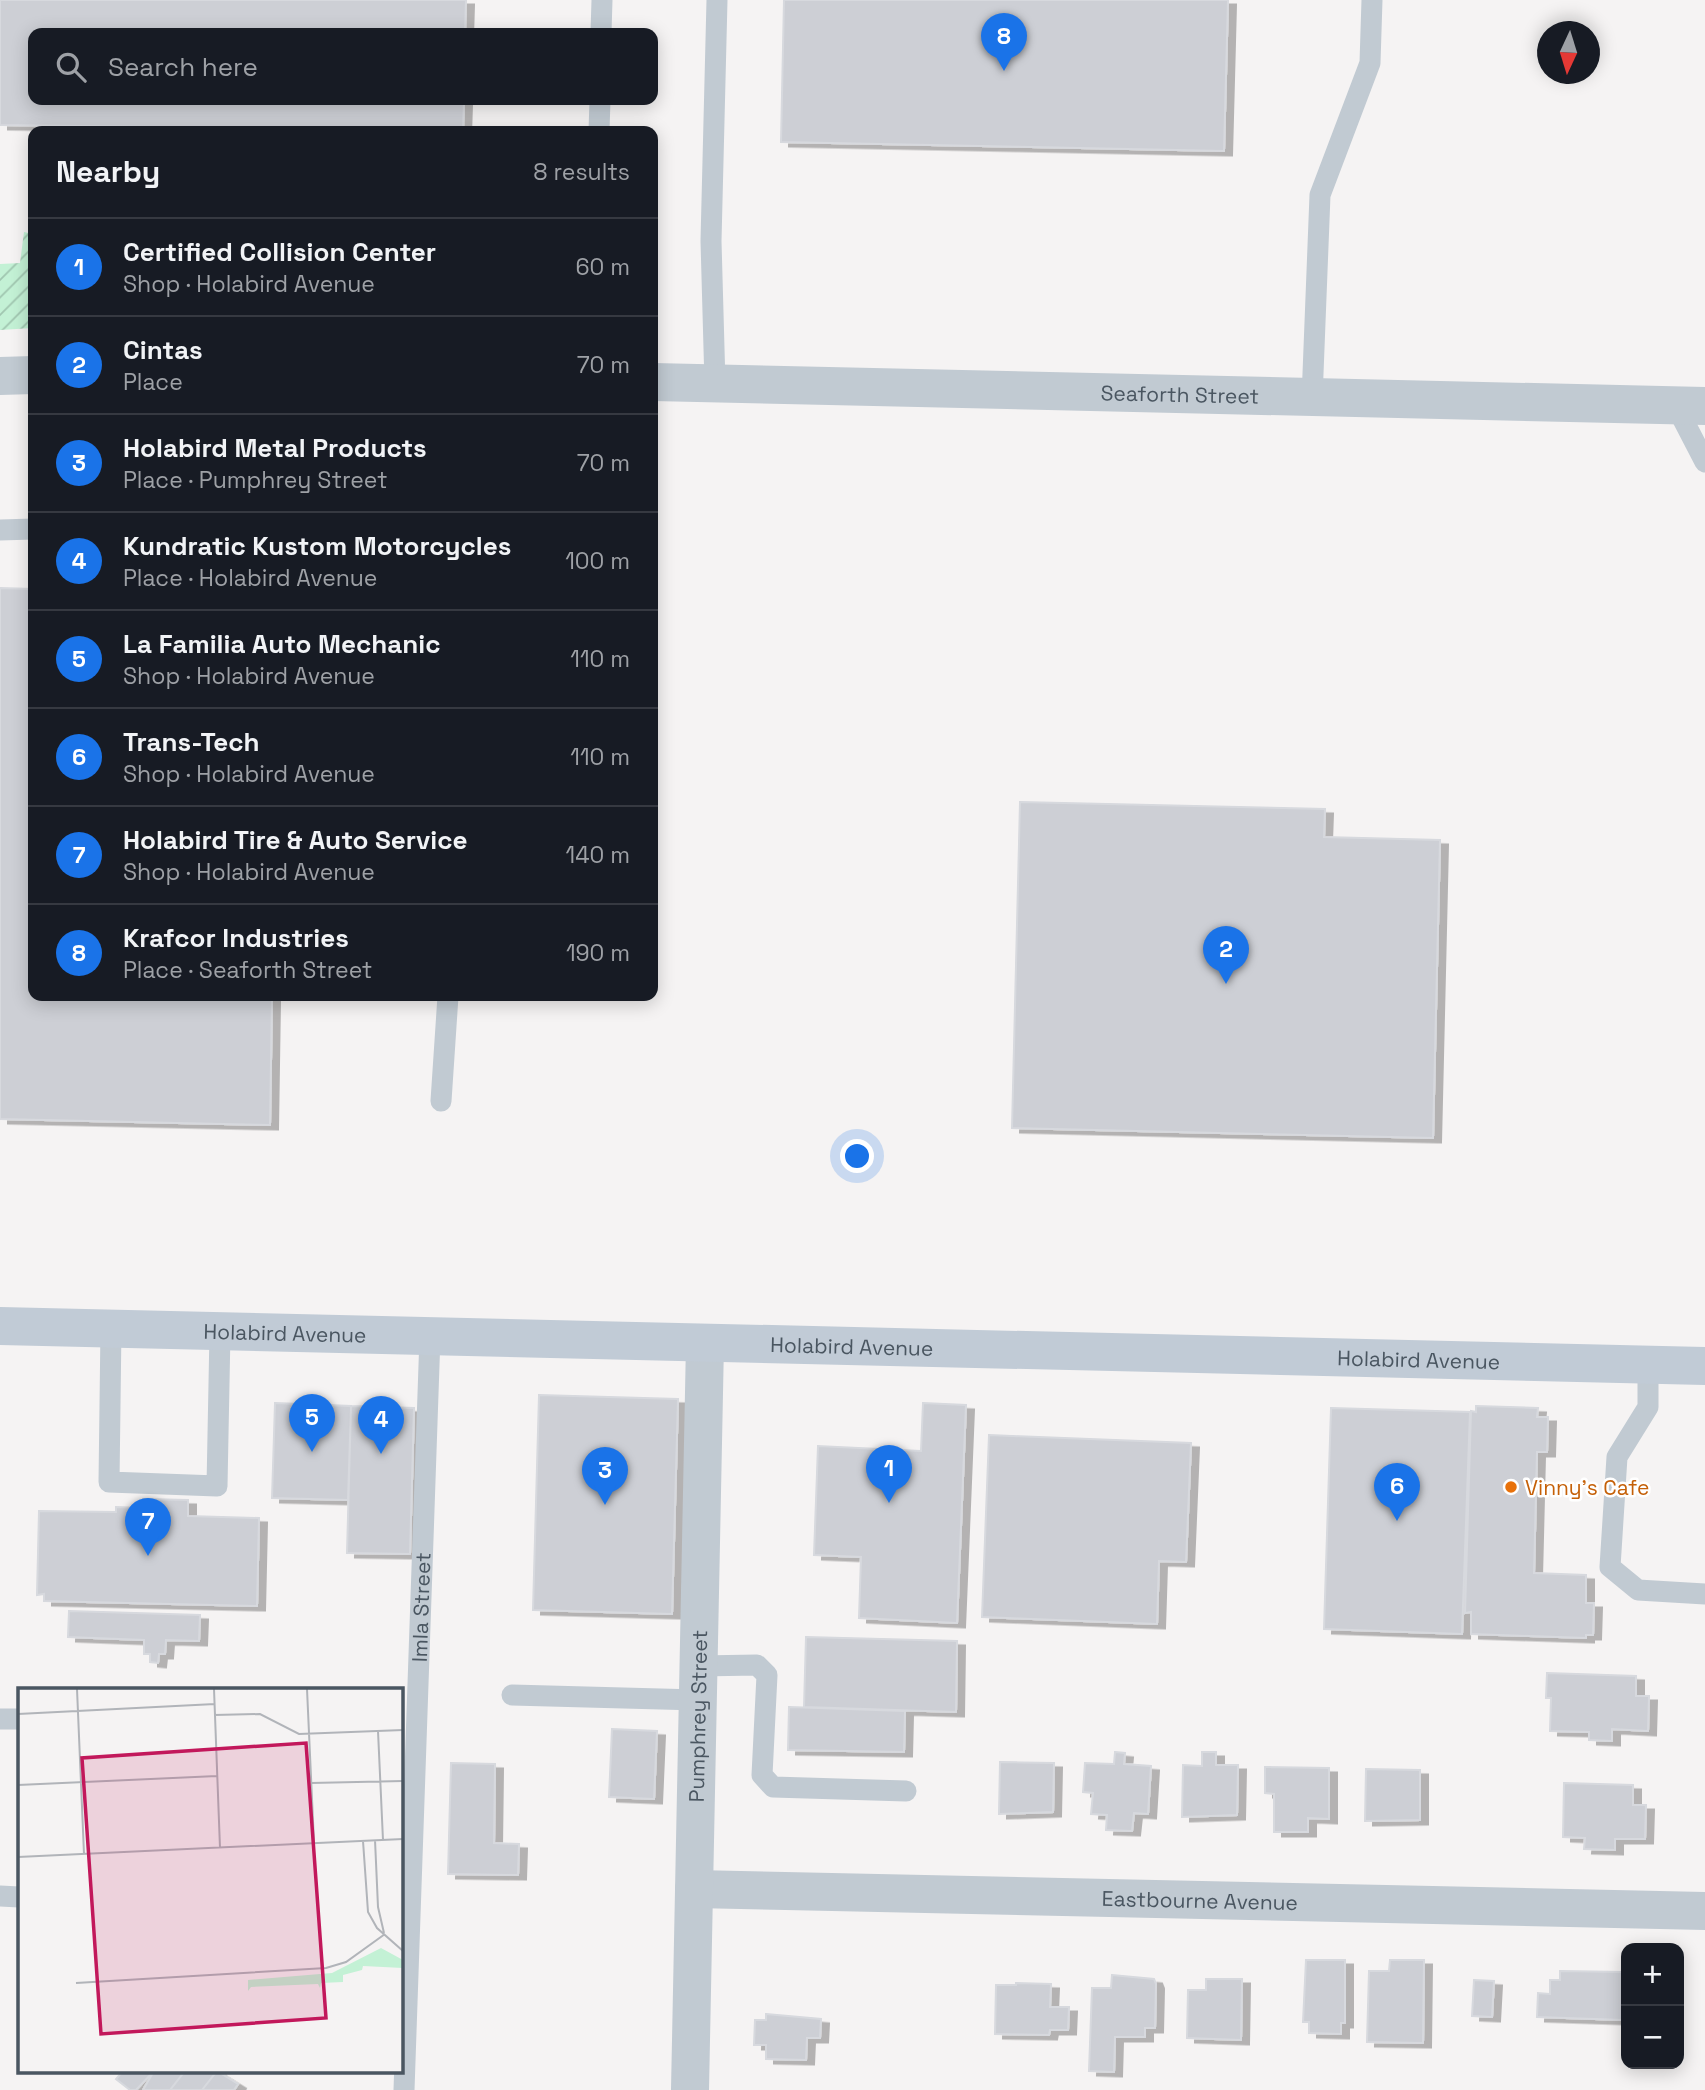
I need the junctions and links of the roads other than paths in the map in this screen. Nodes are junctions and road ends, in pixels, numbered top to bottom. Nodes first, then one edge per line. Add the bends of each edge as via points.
1 (602, 0) edge
2 (717, 0) edge
3 (1372, 0) edge
4 (601, 28) edge
5 (600, 105) edge
6 (600, 126) edge
7 (28, 375) edge
8 (0, 376) edge
9 (658, 382) edge
10 (715, 384) junction
11 (1312, 399) junction
12 (1691, 407) edge
13 (1705, 462) edge
14 (28, 529) edge
15 (0, 530) edge
16 (448, 1001) edge
17 (441, 1101) dead end
18 (0, 1326) edge
19 (111, 1327) junction
20 (220, 1332) junction
21 (430, 1336) junction
22 (705, 1343) junction
23 (1648, 1364) junction
24 (1705, 1366) edge
25 (1705, 1594) edge
26 (699, 1683) junction
27 (512, 1695) dead end
28 (0, 1719) edge
29 (18, 1720) edge
30 (906, 1791) dead end
31 (694, 1889) junction
32 (0, 1896) edge
33 (18, 1897) edge
34 (1705, 1911) edge
35 (403, 2054) edge
36 (404, 2090) edge
37 (690, 2090) edge

1 - 4 lane
2 - 10 lane via 711,241
3 - 11 lane via 1370,63 1320,195
5 - 6 lane
7 - 8 street
9 - 10 street, Seaforth Street
10 - 11 street, Seaforth Street
11 - 12 street, Seaforth Street
12 - 13 lane
14 - 15 lane
16 - 17 lane
18 - 19 main road, Holabird Avenue
19 - 20 main road, Holabird Avenue
19 - 20 lane via 109,1482 217,1486
20 - 21 main road, Holabird Avenue
21 - 22 main road, Holabird Avenue
21 - 35 lane, Imla Street
22 - 23 main road, Holabird Avenue
22 - 26 street, Pumphrey Street
23 - 24 main road, Holabird Avenue
23 - 25 lane via 1648,1407 1617,1457 1610,1567 1638,1590
26 - 27 lane
26 - 30 lane via 757,1665 767,1675 762,1775 773,1787
26 - 31 street, Pumphrey Street
28 - 29 lane
31 - 34 street, Eastbourne Avenue
31 - 37 street, Pumphrey Street
32 - 33 lane
35 - 36 lane, Imla Street

